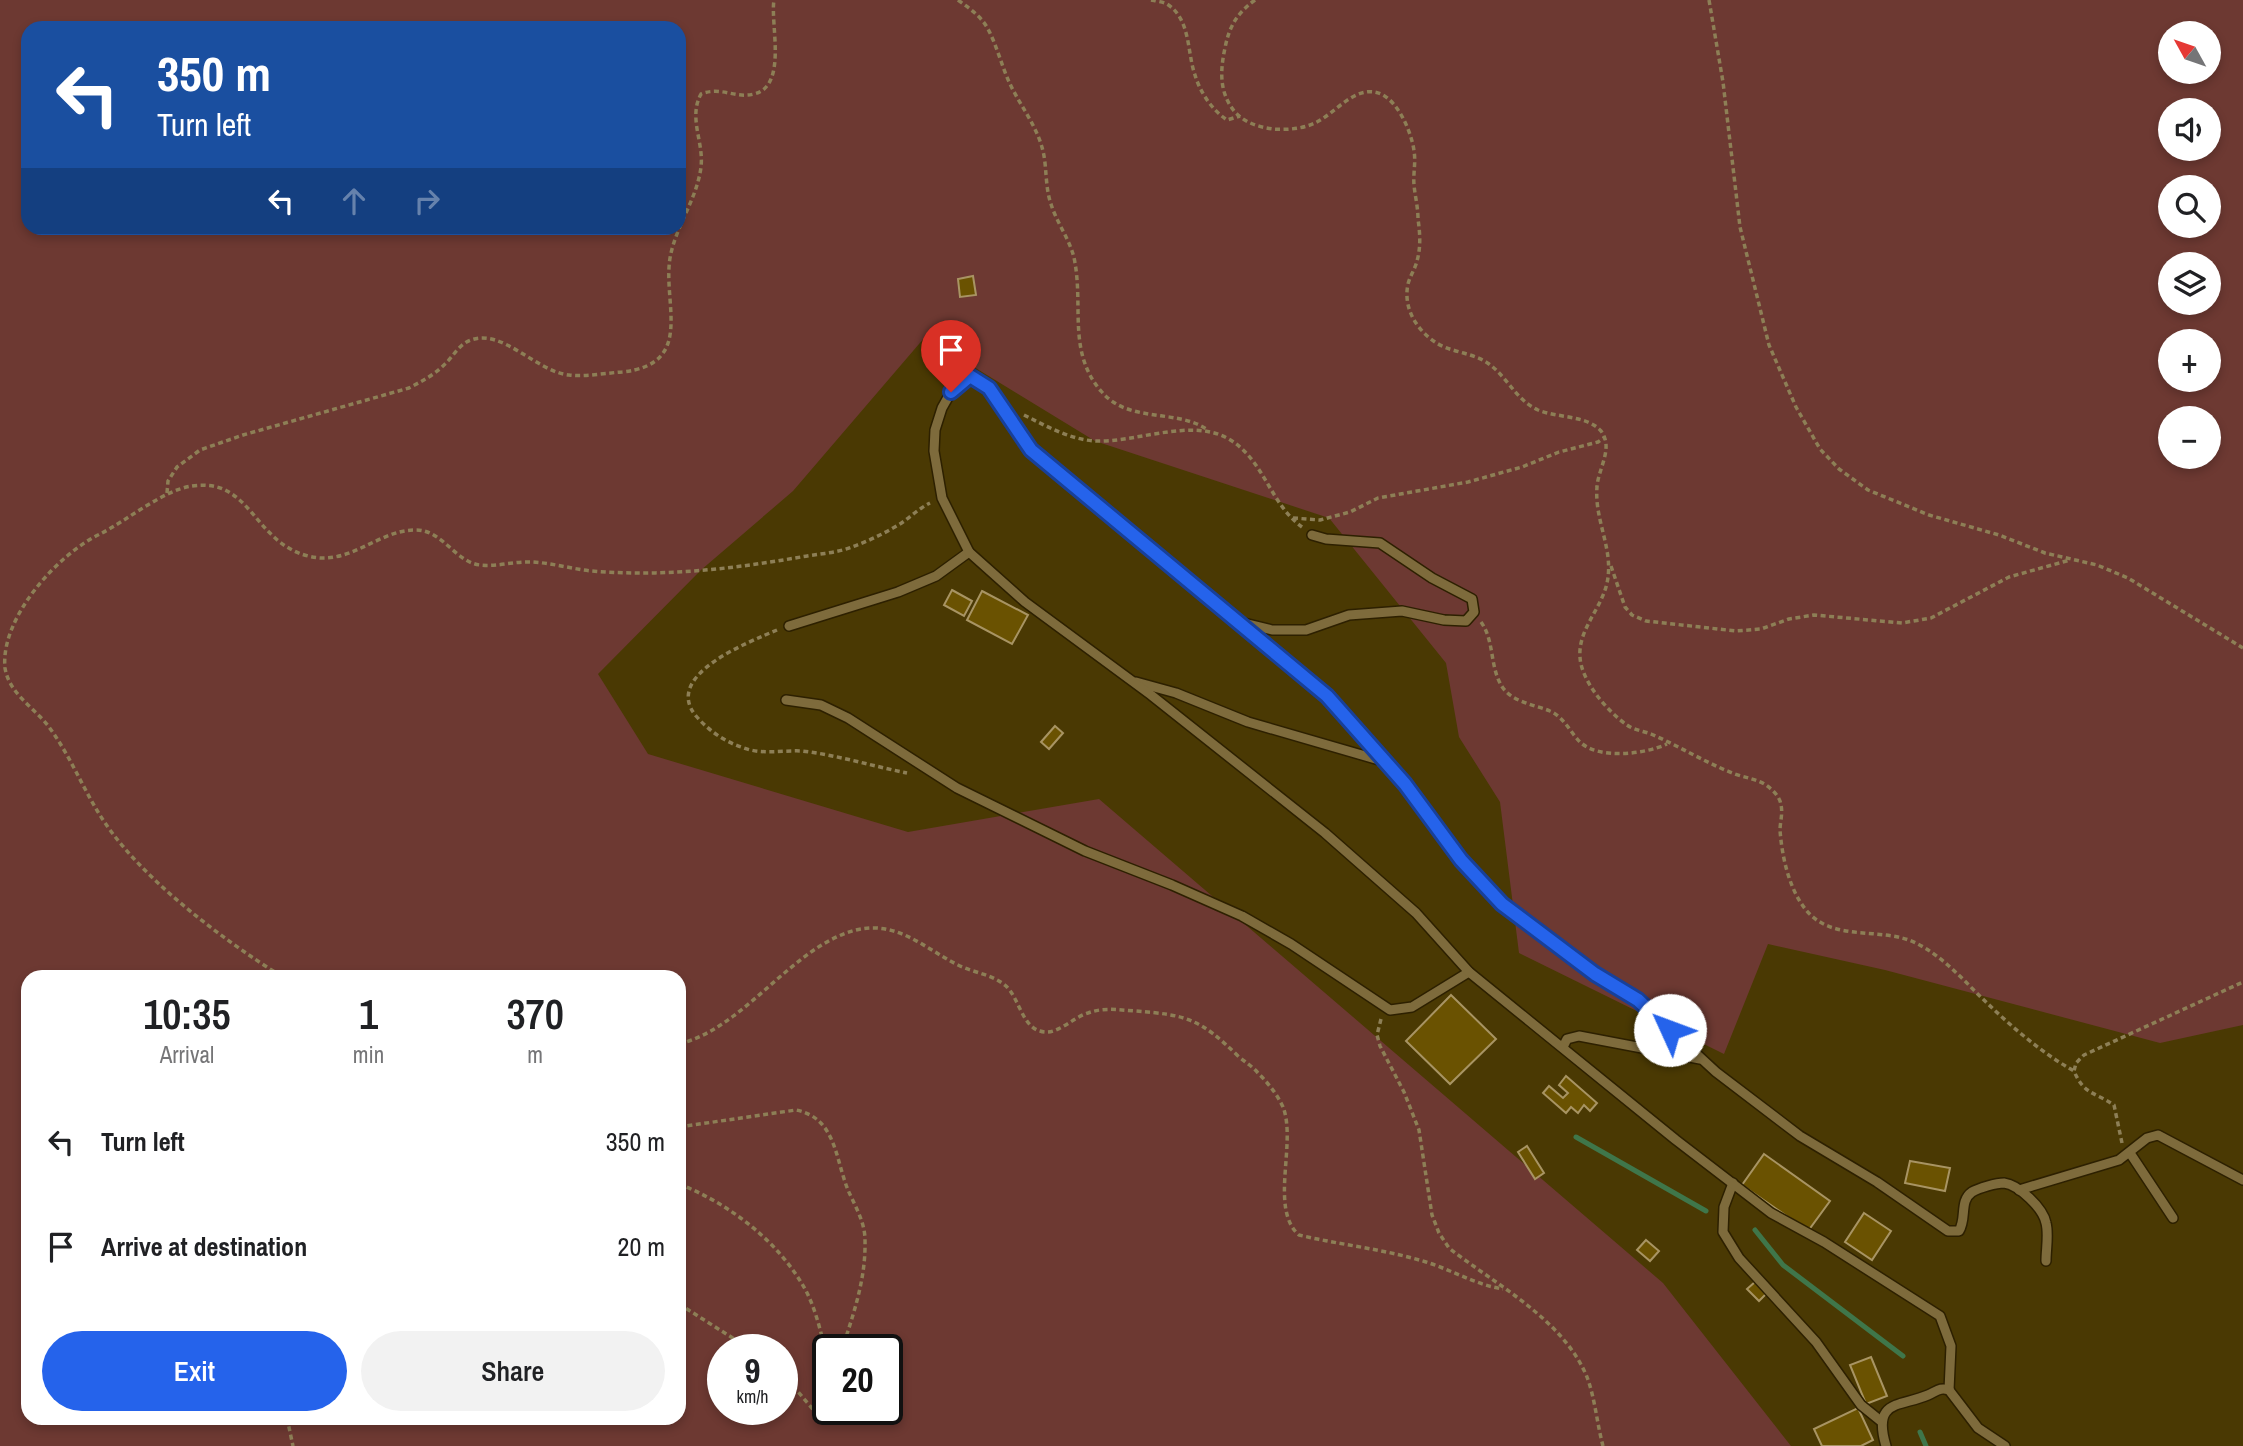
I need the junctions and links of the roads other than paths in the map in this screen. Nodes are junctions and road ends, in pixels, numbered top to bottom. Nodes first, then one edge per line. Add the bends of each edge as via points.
1 (1312, 535) road end
2 (969, 552) junction
3 (1238, 621) junction
4 (789, 626) road end
5 (1131, 680) junction
6 (786, 701) dead end
7 (1386, 762) junction
8 (1469, 972) junction
9 (1563, 1047) junction
10 (1702, 1059) junction
11 (2130, 1153) junction
12 (2243, 1180) edge
13 (1733, 1183) junction
14 (2019, 1190) junction
15 (2173, 1218) dead end
16 (2046, 1261) dead end
17 (1949, 1390) junction
18 (1882, 1422) junction
19 (1886, 1446) edge
20 (2006, 1446) edge

1 - 3 lane via 1380,543 1432,578 1463,592 1472,599 1474,612 1466,621 1456,622 1402,611 1361,614 1306,630 1272,630
2 - 3 lane via 942,498 934,451 942,408 951,392 970,376 989,388 1031,450
2 - 4 lane via 936,576 898,592
2 - 5 lane via 1025,602
3 - 7 lane via 1327,696
5 - 7 lane via 1248,722
5 - 8 lane via 1325,833 1416,913
6 - 8 lane via 821,705 957,788 1085,851 1242,916 1390,1010 1412,1007
7 - 10 lane via 1461,860 1502,904 1595,974 1638,1000
8 - 9 lane
9 - 10 lane via 1567,1039 1579,1036
9 - 13 lane
10 - 14 lane via 1800,1136 1948,1231 1959,1231 1964,1224 1964,1205 1973,1192 2004,1183
11 - 12 lane via 2158,1135
11 - 14 lane
11 - 15 lane
13 - 17 lane via 1772,1213 1940,1316 1951,1346
13 - 18 lane via 1724,1207 1723,1232 1740,1258 1816,1342 1861,1405
14 - 16 lane via 2046,1221
17 - 18 lane via 1941,1388 1897,1403
17 - 20 lane via 1978,1428
18 - 19 lane

